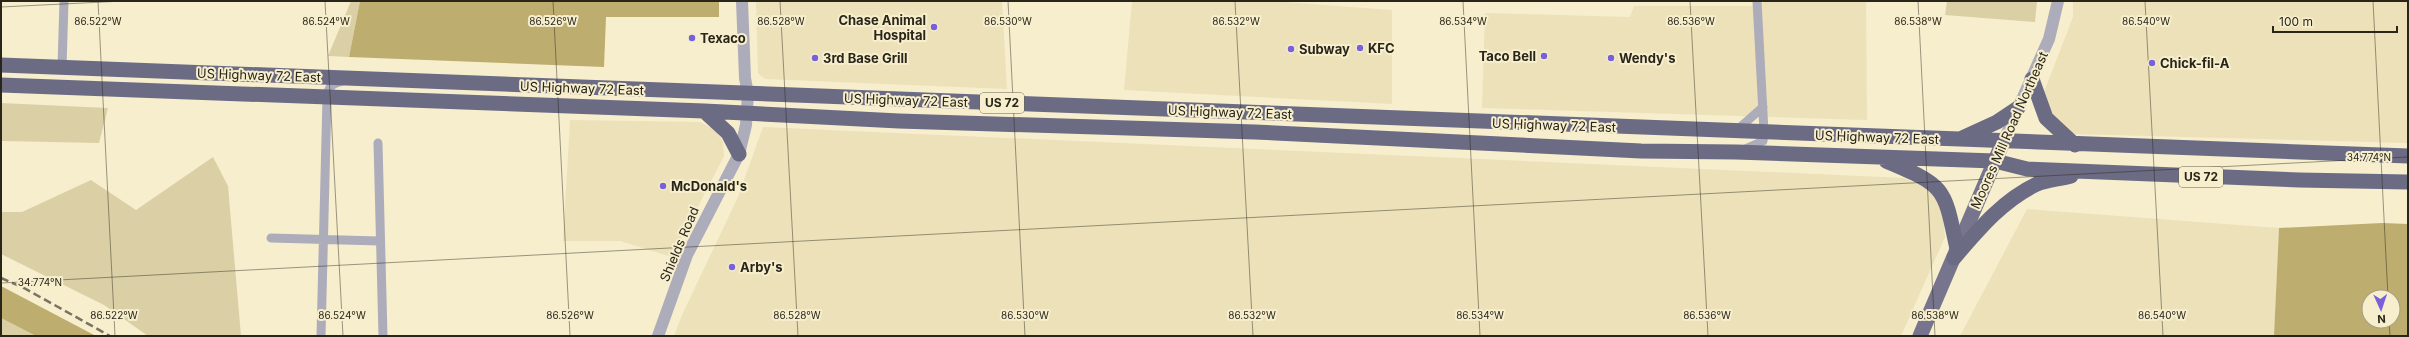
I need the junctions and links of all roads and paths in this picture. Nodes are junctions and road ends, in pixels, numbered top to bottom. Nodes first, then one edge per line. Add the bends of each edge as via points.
1 (64, 1) edge
2 (742, 1) edge
3 (1757, 1) edge
4 (2058, 1) edge
5 (1, 65) edge
6 (62, 67) junction
7 (1, 78) edge
8 (350, 79) junction
9 (2032, 79) junction
10 (1, 85) edge
11 (87, 88) junction
12 (748, 94) junction
13 (327, 98) junction
14 (1763, 107) junction
15 (2018, 108) junction
16 (704, 111) junction
17 (747, 114) junction
18 (1734, 132) junction
19 (1764, 132) junction
20 (1957, 140) junction
21 (2003, 142) junction
22 (378, 143) dead end
23 (2075, 145) junction
24 (1736, 152) junction
25 (739, 154) junction
26 (2408, 156) edge
27 (1878, 157) junction
28 (1995, 161) junction
29 (2081, 172) junction
30 (2408, 182) edge
31 (271, 238) dead end
32 (323, 240) junction
33 (379, 241) junction
34 (1955, 254) junction
35 (321, 336) edge
36 (383, 336) edge
37 (658, 336) edge
38 (1920, 336) edge

1 - 6 street
2 - 12 street, Shields Road
3 - 14 street
4 - 9 street, Moores Mill Road Northeast via 2049,39
5 - 6 highway, US Highway 72 East / US 72
6 - 8 highway, US Highway 72 East / US 72
7 - 11 highway via 75,80
8 - 12 highway, US Highway 72 East / US 72
8 - 13 street via 332,84
9 - 15 street, Moores Mill Road Northeast
9 - 23 highway via 2046,118
10 - 11 highway, US Highway 72 East / US 72
11 - 13 highway, US Highway 72 East / US 72
12 - 17 street, Shields Road
12 - 18 highway, US Highway 72 East / US 72
13 - 16 highway, US Highway 72 East / US 72
13 - 32 street
14 - 18 street
14 - 19 street
15 - 20 highway via 1997,122
15 - 21 street, Moores Mill Road Northeast
16 - 17 highway, US Highway 72 East / US 72
16 - 25 highway via 728,133
17 - 24 highway, US Highway 72 East / US 72 via 1255,132 1641,151
17 - 25 street, Shields Road
18 - 19 highway, US Highway 72 East / US 72
19 - 20 highway, US Highway 72 East / US 72
19 - 24 street via 1763,141
20 - 21 highway, US Highway 72 East / US 72
21 - 23 highway, US 72
21 - 28 main road, Moores Mill Road Northeast
22 - 33 street
23 - 26 highway, US 72
24 - 27 highway, US Highway 72 East / US 72
25 - 37 street, Shields Road via 694,238
27 - 28 highway, US Highway 72 East / US 72
27 - 34 highway via 1936,184 1949,210
28 - 29 highway, US 72 via 2027,169
28 - 34 main road, Moores Mill Road Northeast
29 - 30 highway, US 72
29 - 34 highway via 2059,180 2039,183 2018,194 1997,211
31 - 32 street
32 - 33 street
32 - 35 street
33 - 36 street
34 - 38 main road, Moores Mill Road Northeast

